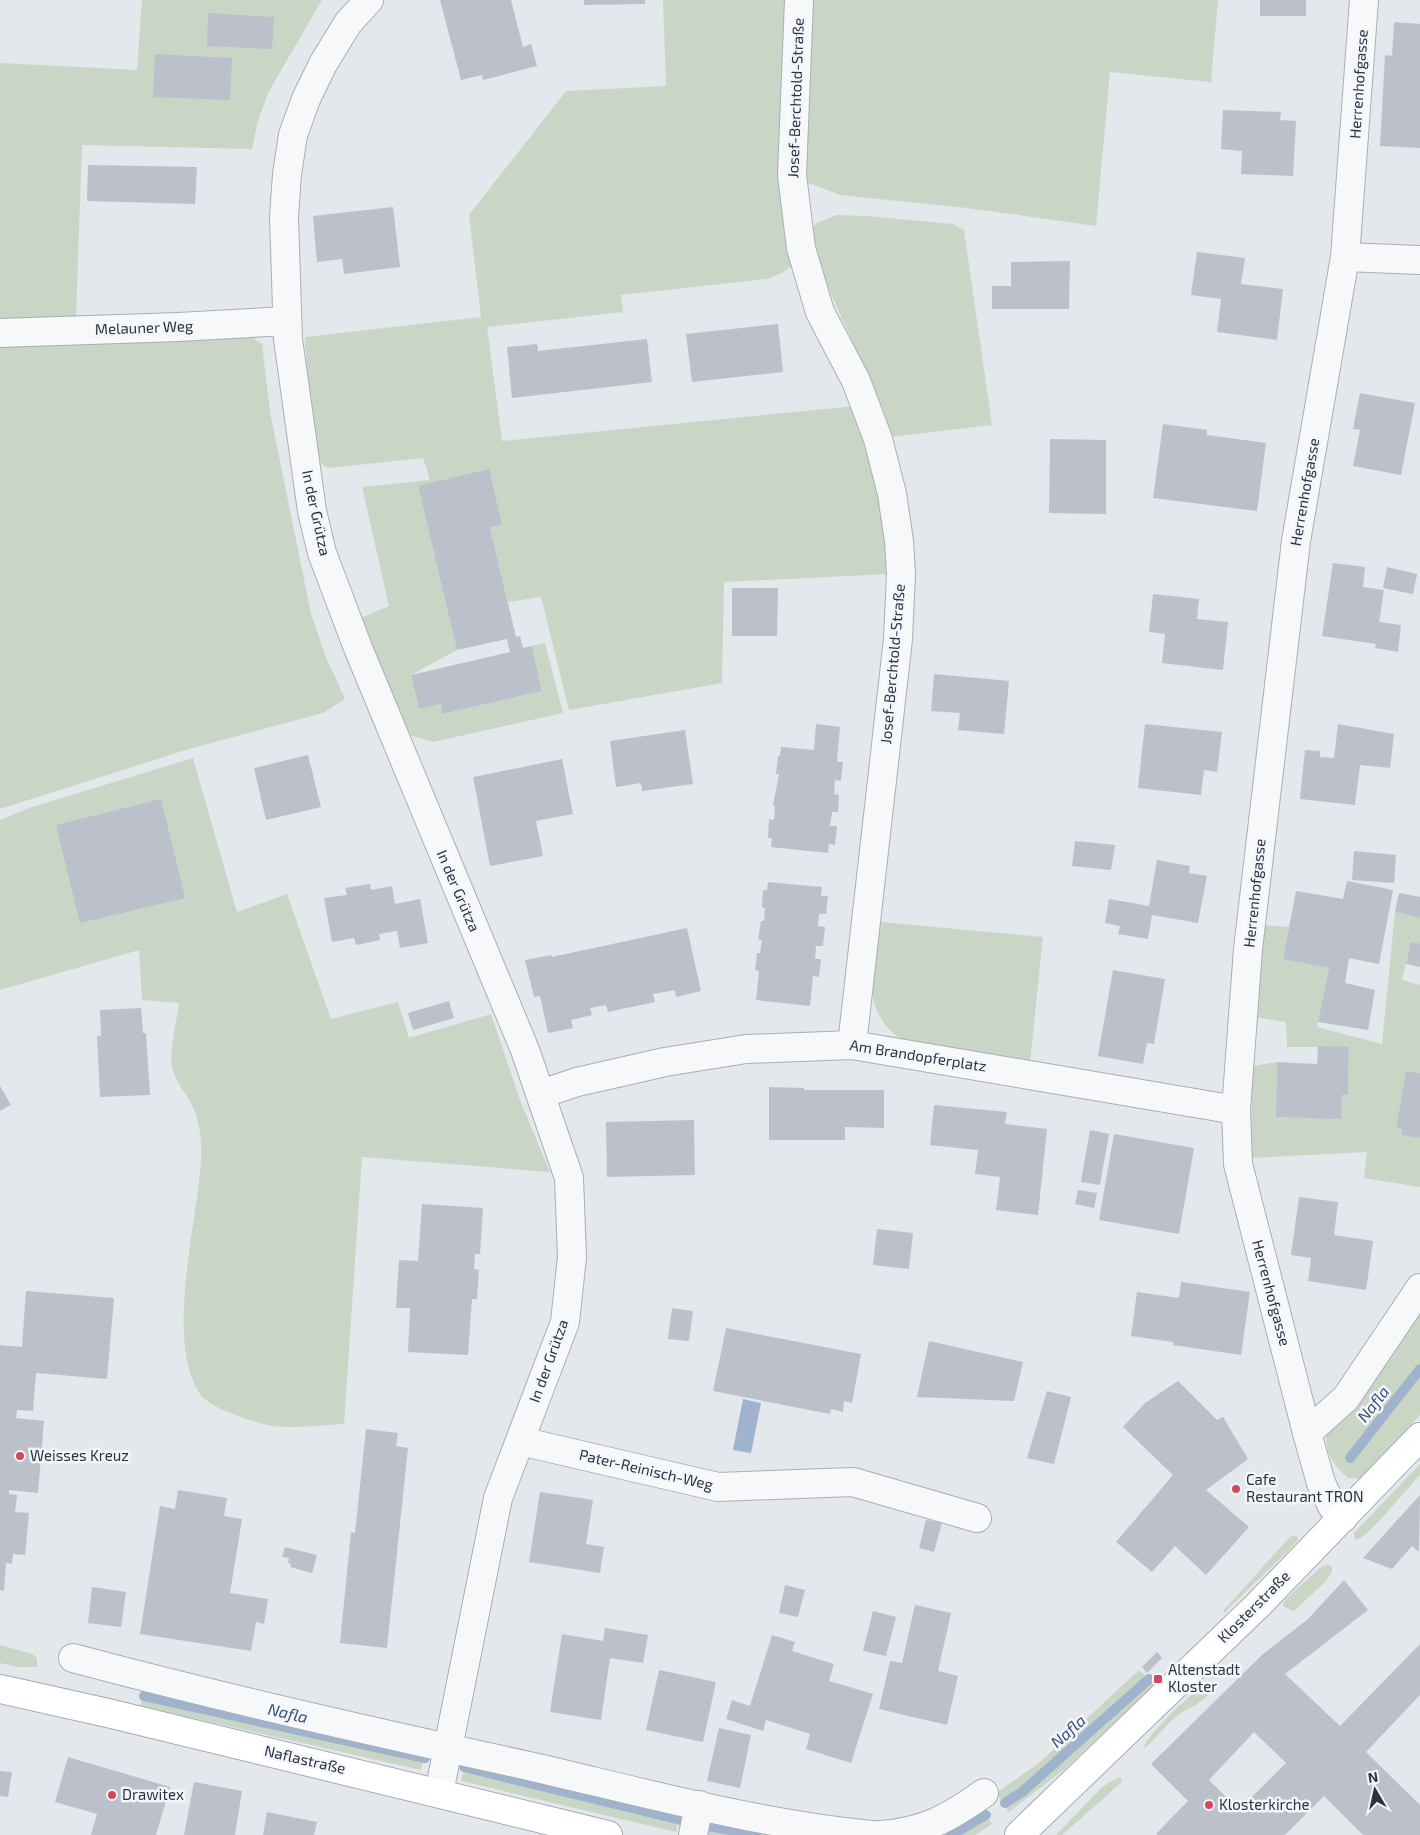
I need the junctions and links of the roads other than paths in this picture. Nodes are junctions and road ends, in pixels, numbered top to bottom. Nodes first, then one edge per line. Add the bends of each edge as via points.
1 (369, 0) edge
2 (799, 0) edge
3 (1364, 0) edge
4 (1345, 257) junction
5 (1420, 260) edge
6 (288, 321) junction
7 (0, 333) edge
8 (852, 1044) junction
9 (542, 1094) junction
10 (1236, 1110) junction
11 (1420, 1288) edge
12 (1307, 1434) junction
13 (1420, 1437) edge
14 (520, 1441) junction
15 (977, 1518) dead end
16 (1343, 1518) junction
17 (73, 1658) dead end
18 (0, 1689) edge
19 (449, 1748) junction
20 (439, 1793) junction
21 (984, 1793) dead end
22 (699, 1805) junction
23 (608, 1835) edge
24 (693, 1835) edge
25 (872, 1835) edge
26 (880, 1835) edge
27 (1019, 1835) edge

1 - 6 street, In der Grütza via 348,23 323,64 306,99 294,135 284,217
2 - 8 street, Josef-Berchtold-Straße via 792,175 801,248 820,312 856,381 878,439 892,494 901,574 898,639
3 - 4 street, Herrenhofgasse
4 - 5 street
4 - 10 street, Herrenhofgasse via 1296,541 1248,949
6 - 7 street, Melauner Weg
6 - 9 street, In der Grütza via 311,502 322,553
8 - 9 street, Am Brandopferplatz via 746,1049 665,1062 577,1082
8 - 10 street, Am Brandopferplatz
9 - 14 street, In der Grütza via 569,1178 572,1257 566,1322
10 - 12 street, Herrenhofgasse via 1236,1146 1242,1181
11 - 12 street via 1346,1398
12 - 16 street, Herrenhofgasse via 1322,1483 1332,1506
13 - 16 main road, Klosterstraße
14 - 15 street, Pater-Reinisch-Weg via 718,1487 853,1482
14 - 19 street, In der Grütza via 498,1498
16 - 27 main road, Klosterstraße via 1201,1661
17 - 19 street via 336,1724
18 - 20 main road, Naflastraße
19 - 20 street, In der Grütza
19 - 22 street
20 - 23 main road, Naflastraße
21 - 26 street via 936,1824
22 - 24 street
22 - 25 street

